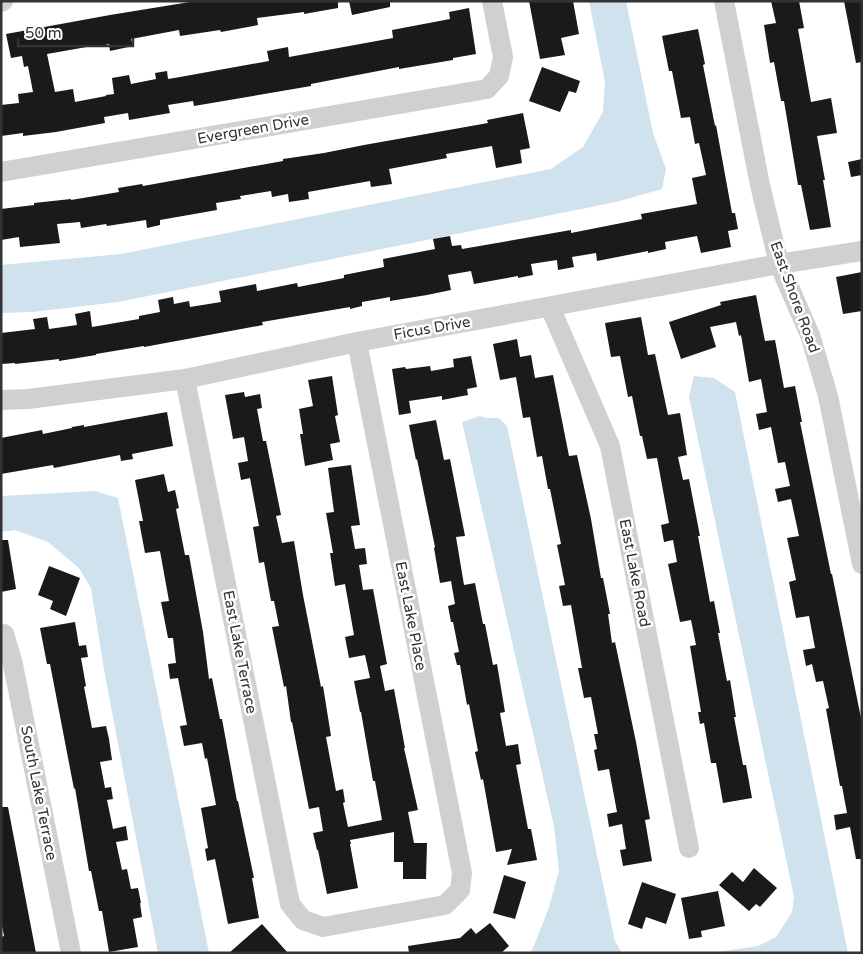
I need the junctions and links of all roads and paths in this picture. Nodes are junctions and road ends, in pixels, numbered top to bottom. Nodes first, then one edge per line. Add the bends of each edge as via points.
1 (492, 1) edge
2 (724, 1) edge
3 (1, 172) edge
4 (862, 251) edge
5 (779, 264) junction
6 (550, 306) junction
7 (357, 342) junction
8 (185, 379) junction
9 (1, 400) edge
10 (862, 564) edge
11 (4, 634) dead end
12 (689, 848) dead end
13 (303, 920) joint
14 (71, 953) edge

1 - 3 street, Evergreen Drive via 503,57 499,76 486,89
2 - 5 street, East Shore Road
4 - 5 street, Ficus Drive
5 - 6 street, Ficus Drive
5 - 10 street, East Shore Road via 810,335 828,396
6 - 7 street, Ficus Drive
6 - 12 street, East Lake Road via 610,446
7 - 8 street, Ficus Drive
7 - 13 street, East Lake Place via 462,873 460,890 446,905 323,927
8 - 9 street, Ficus Drive
8 - 13 street, East Lake Terrace via 290,904
11 - 14 street, South Lake Terrace

